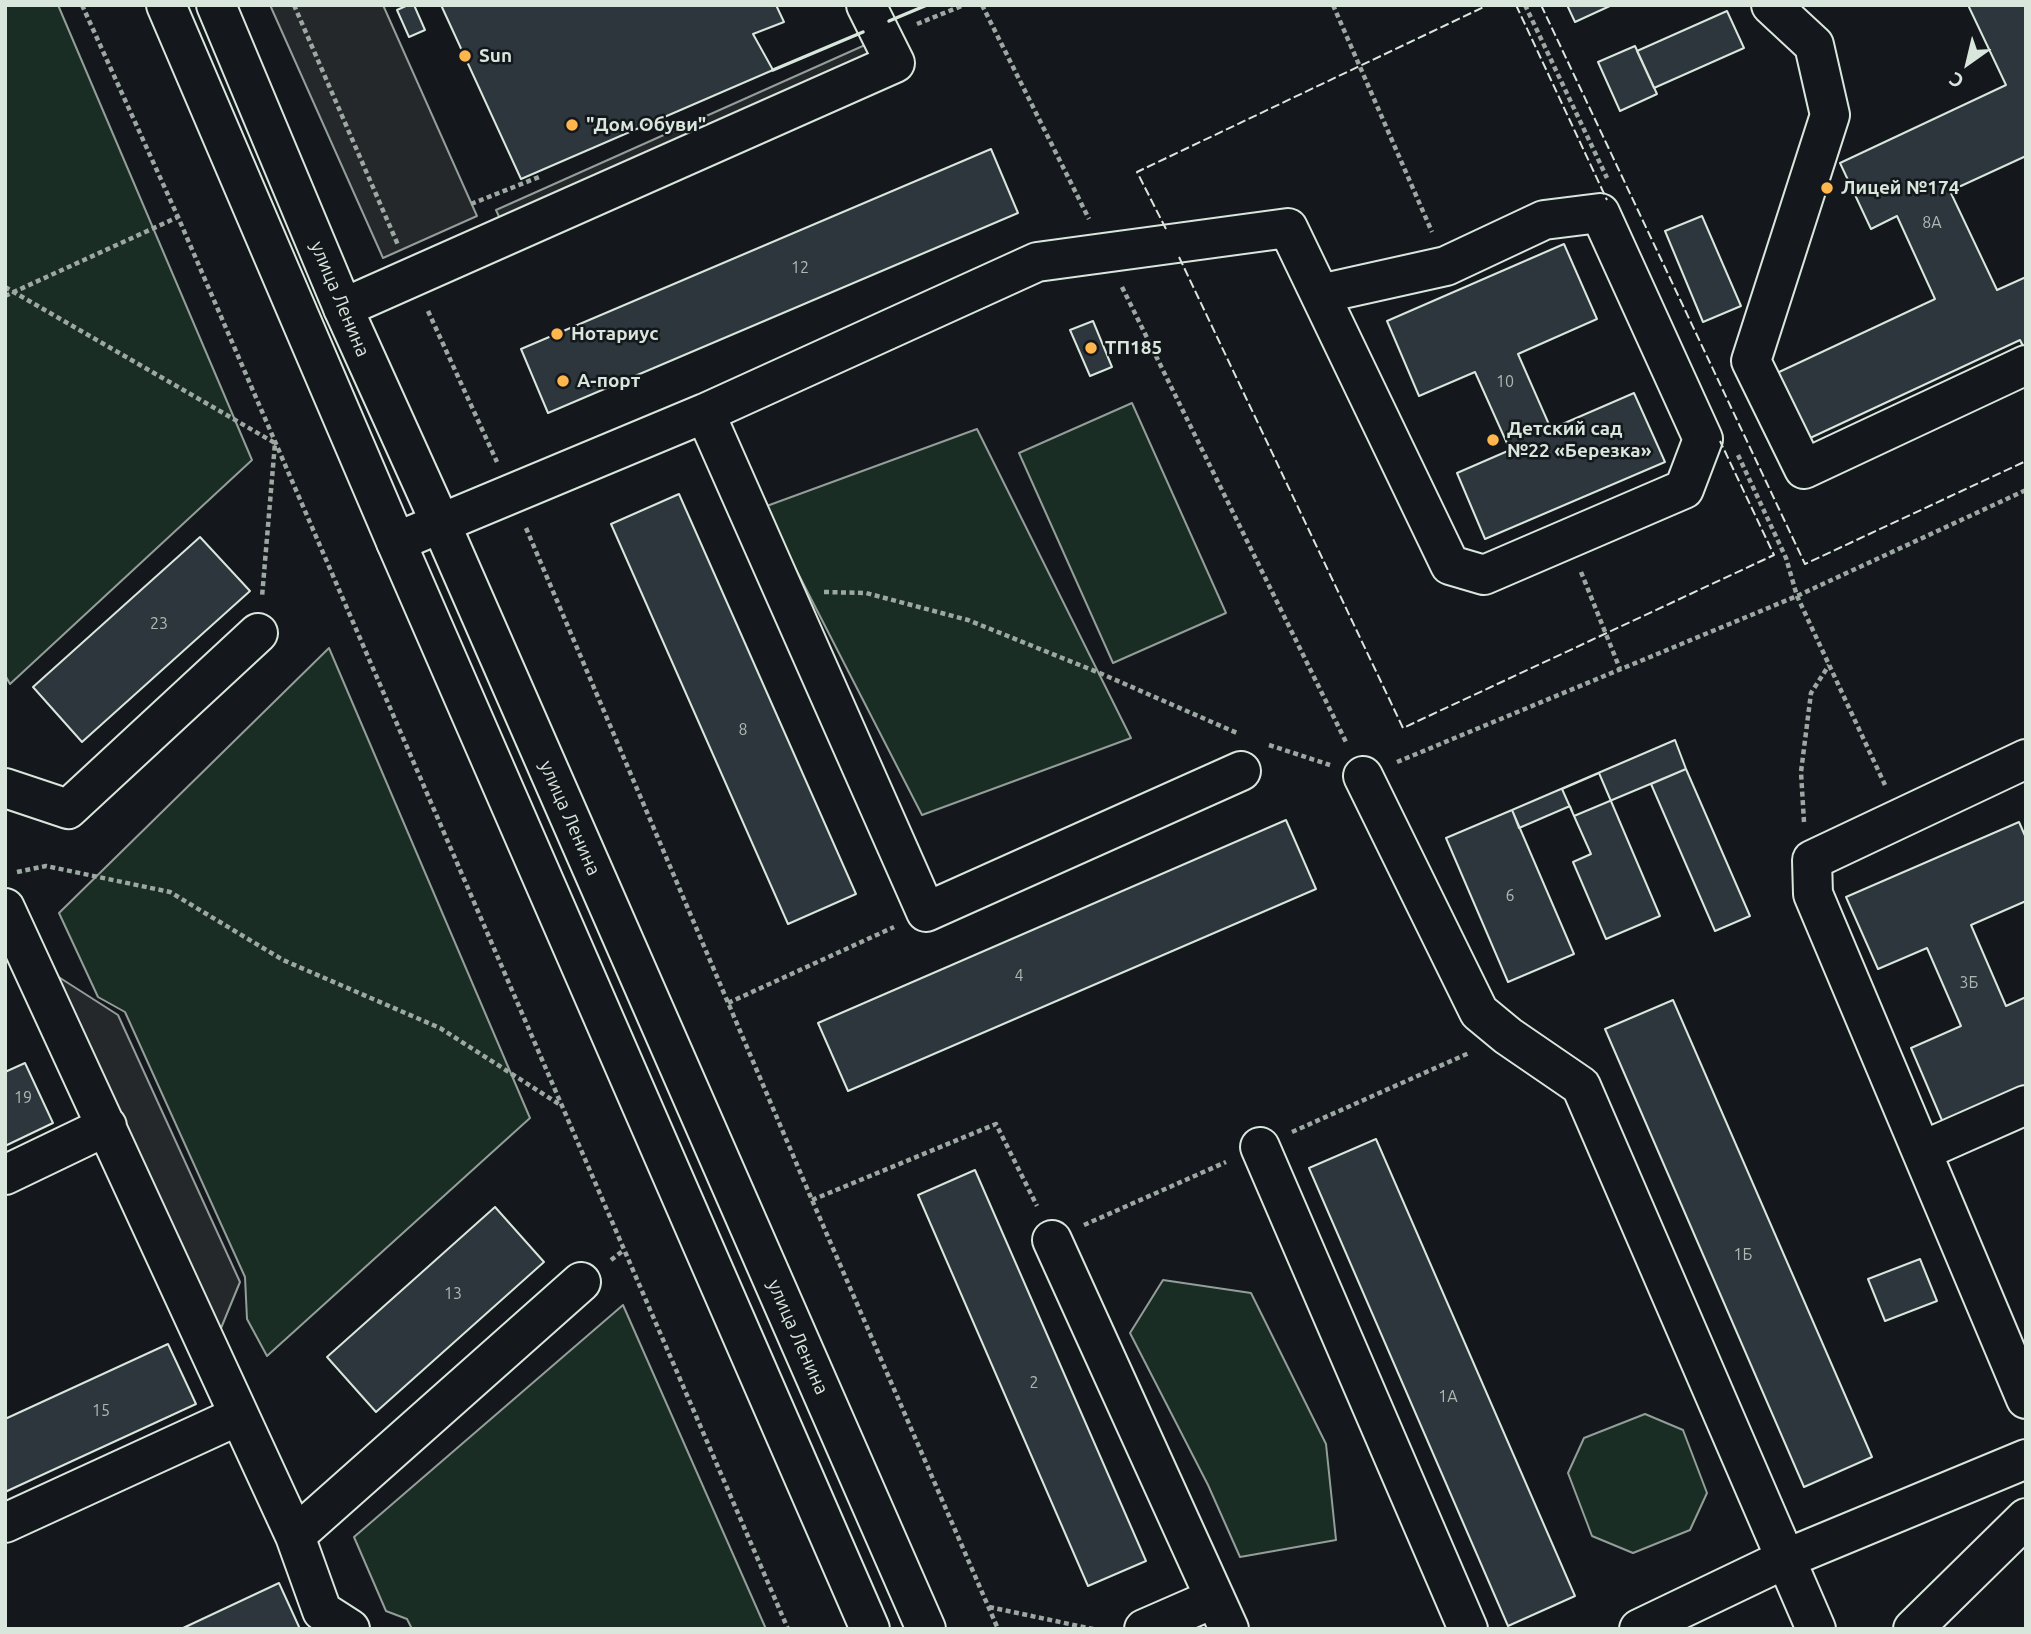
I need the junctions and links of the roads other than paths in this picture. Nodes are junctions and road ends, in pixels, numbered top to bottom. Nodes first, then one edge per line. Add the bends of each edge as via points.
1 (166, 5) edge
2 (216, 5) edge
3 (866, 5) edge
4 (1771, 5) edge
5 (1320, 294) junction
6 (342, 308) junction
7 (2026, 365) edge
8 (705, 413) junction
9 (440, 522) junction
10 (396, 542) junction
11 (258, 633) road end
12 (1248, 749) road end
13 (2026, 759) edge
14 (1363, 776) road end
15 (5, 788) edge
16 (5, 908) edge
17 (2026, 1105) edge
18 (107, 1126) junction
19 (1260, 1147) dead end
20 (1922, 1151) junction
21 (5, 1175) edge
22 (1052, 1240) road end
23 (581, 1282) dead end
24 (2026, 1399) edge
25 (238, 1416) junction
26 (2026, 1459) edge
27 (2026, 1518) edge
28 (5, 1523) edge
29 (295, 1536) junction
30 (1785, 1559) junction
31 (1222, 1613) edge
32 (350, 1629) edge
33 (870, 1629) edge
34 (926, 1629) edge
35 (1144, 1629) edge
36 (1468, 1629) edge
37 (1639, 1629) edge
38 (1816, 1629) edge
39 (1913, 1629) edge

1 - 10 main road
2 - 6 main road, улица Ленина
3 - 6 main road via 895,63
4 - 7 main road via 1814,44 1830,115 1751,361 1804,469
5 - 5 main road via 1446,265 1545,220 1600,214 1703,439 1684,489 1484,575 1450,565
5 - 8 main road via 1288,228 1037,262
6 - 9 main road, улица Ленина
8 - 9 main road
8 - 12 main road via 926,912
9 - 10 main road
9 - 34 main road, улица Ленина
10 - 33 main road
11 - 15 main road via 68,810
13 - 20 main road via 1812,860 1813,894
14 - 30 main road via 1479,1012 1581,1086
16 - 18 main road
17 - 20 main road
18 - 21 main road
18 - 25 main road
19 - 36 main road
20 - 24 main road
22 - 31 main road
23 - 29 main road
25 - 28 main road
25 - 29 main road
26 - 30 main road
27 - 39 main road
29 - 32 main road via 322,1611
30 - 37 main road
30 - 38 main road
31 - 35 main road

